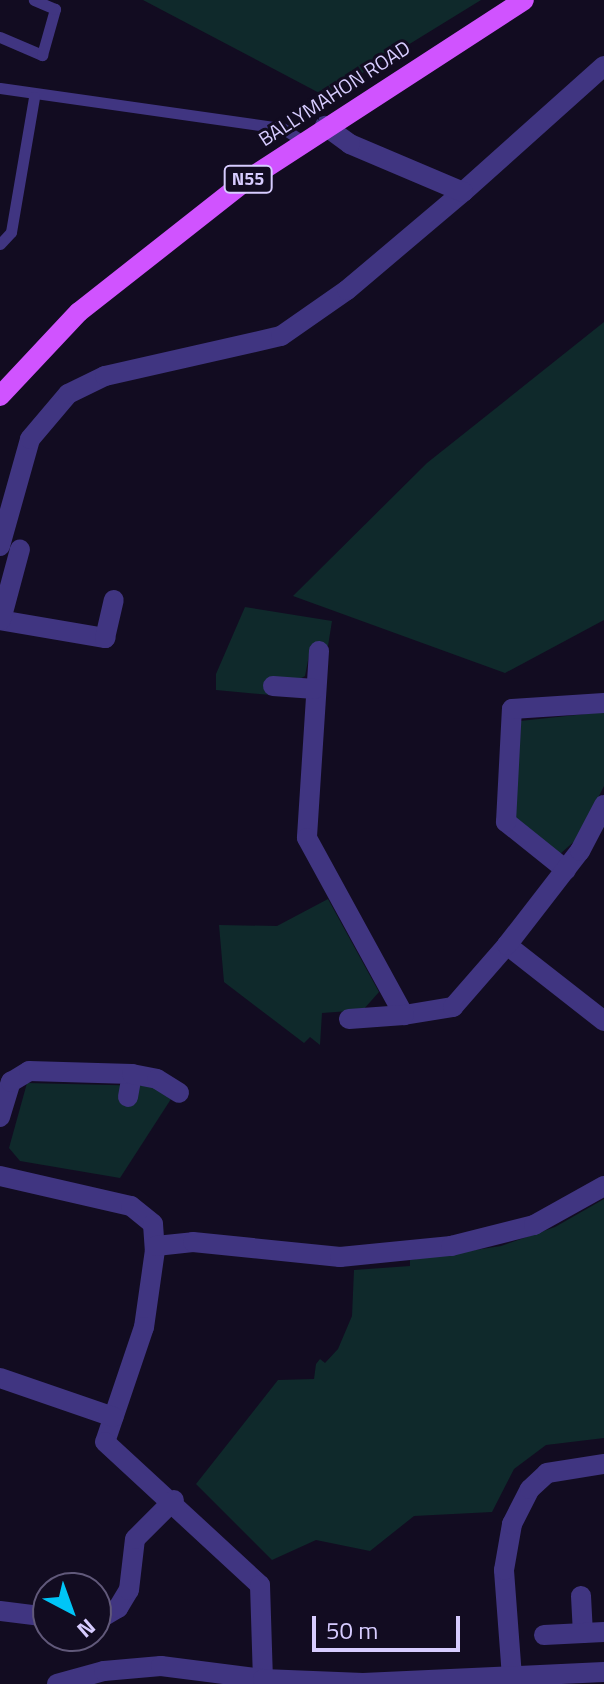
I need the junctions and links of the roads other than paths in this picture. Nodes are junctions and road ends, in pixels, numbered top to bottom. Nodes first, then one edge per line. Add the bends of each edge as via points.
1 (34, 0) edge
2 (524, 0) edge
3 (0, 37) edge
4 (604, 66) edge
5 (0, 88) edge
6 (34, 97) junction
7 (325, 126) junction
8 (303, 141) junction
9 (463, 192) junction
10 (0, 244) edge
11 (0, 396) edge
12 (10, 547) edge
13 (114, 600) dead end
14 (0, 620) edge
15 (319, 651) dead end
16 (273, 686) dead end
17 (315, 689) junction
18 (604, 703) edge
19 (604, 805) edge
20 (566, 870) junction
21 (507, 945) junction
22 (404, 1015) junction
23 (349, 1019) dead end
24 (604, 1021) edge
25 (132, 1074) junction
26 (179, 1093) dead end
27 (128, 1097) dead end
28 (0, 1117) edge
29 (0, 1176) edge
30 (604, 1186) edge
31 (156, 1246) junction
32 (0, 1378) edge
33 (113, 1417) junction
34 (604, 1464) edge
35 (174, 1500) junction
36 (581, 1596) dead end
37 (0, 1611) edge
38 (112, 1612) edge
39 (32, 1615) edge
40 (604, 1632) edge
41 (583, 1633) junction
42 (544, 1635) dead end
43 (604, 1672) edge
44 (512, 1677) junction
45 (263, 1679) junction
46 (57, 1684) edge

1 - 3 lane via 55,9 42,55
2 - 7 main road, BALLYMAHON ROAD / N55
4 - 9 street
5 - 6 lane
6 - 8 lane via 282,128
6 - 10 lane via 11,232
7 - 8 main road, BALLYMAHON ROAD / N55
7 - 9 street via 350,144
8 - 11 main road, BALLYMAHON ROAD / N55 via 79,312
9 - 12 street via 347,290 281,336 105,376 68,394 30,439
12 - 14 street
13 - 14 street via 105,638
15 - 17 street
16 - 17 street
17 - 22 street via 307,838
18 - 20 street via 512,701 506,822
19 - 20 street
20 - 21 street
21 - 22 street via 453,1007
21 - 24 street
22 - 23 street
25 - 26 street via 157,1079
25 - 27 street
25 - 28 street via 22,1073 11,1082
29 - 31 street via 131,1206 150,1219
30 - 31 street via 534,1225 451,1246 340,1257 193,1242
31 - 33 street via 137,1356
32 - 33 street
33 - 35 street via 107,1445
34 - 44 street via 547,1473 517,1512 504,1570
35 - 38 street via 135,1539 129,1590
35 - 45 street via 260,1585
36 - 41 street
37 - 39 street
40 - 41 street
41 - 42 street
43 - 44 street
44 - 45 street via 363,1683
45 - 46 street via 161,1666 104,1671

